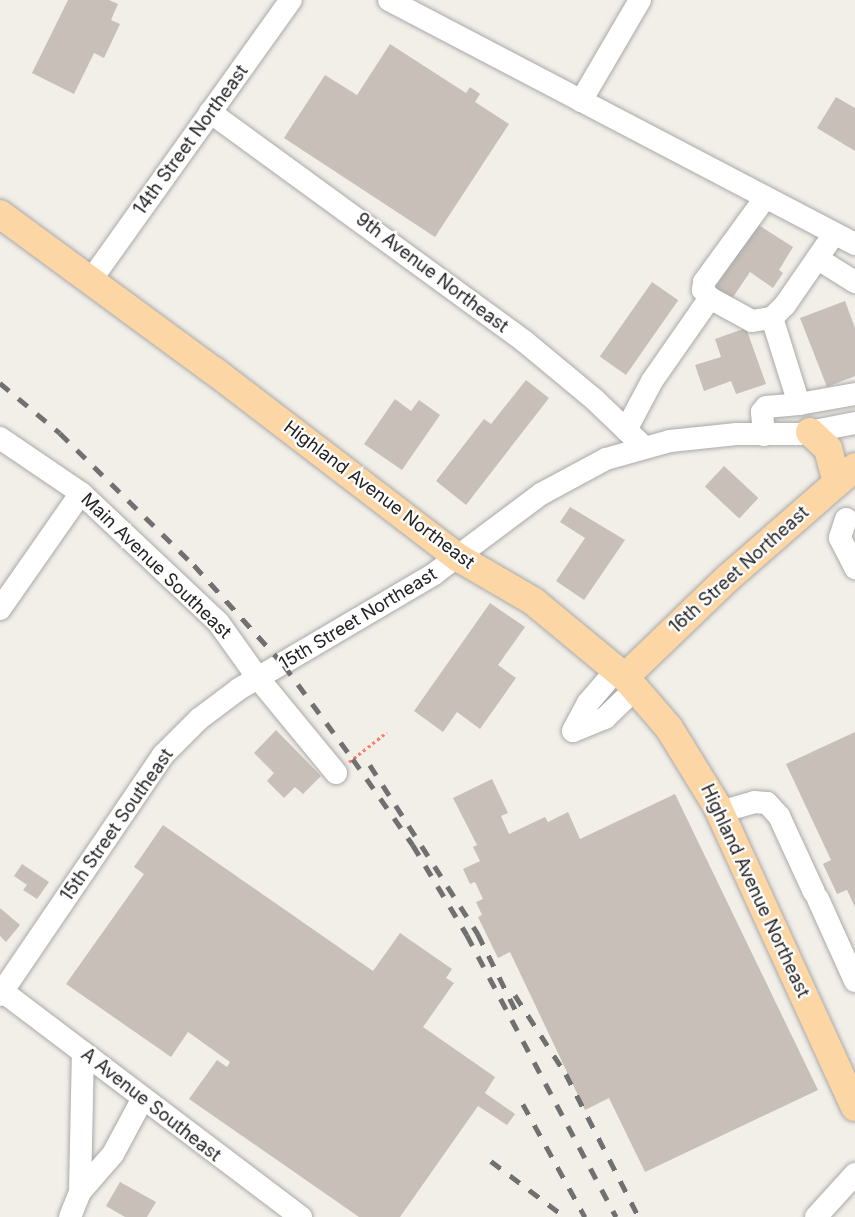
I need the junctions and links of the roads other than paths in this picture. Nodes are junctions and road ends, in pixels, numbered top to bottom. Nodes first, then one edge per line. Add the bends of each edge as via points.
1 (291, 0) edge
2 (390, 0) edge
3 (640, 0) edge
4 (581, 101) junction
5 (210, 112) junction
6 (765, 198) junction
7 (0, 214) edge
8 (834, 234) junction
9 (855, 244) edge
10 (818, 259) junction
11 (91, 280) junction
12 (855, 282) edge
13 (707, 290) junction
14 (772, 318) junction
15 (855, 394) edge
16 (799, 404) junction
17 (855, 423) edge
18 (626, 430) junction
19 (810, 432) junction
20 (764, 435) junction
21 (0, 438) edge
22 (644, 447) junction
23 (838, 481) edge
24 (81, 493) junction
25 (850, 519) edge
26 (459, 558) junction
27 (855, 568) edge
28 (0, 609) edge
29 (258, 678) junction
30 (626, 678) junction
31 (336, 773) road end
32 (720, 812) junction
33 (855, 981) edge
34 (1, 993) edge
35 (83, 1052) junction
36 (848, 1073) edge
37 (142, 1100) junction
38 (855, 1107) edge
39 (855, 1174) edge
40 (80, 1192) junction
41 (70, 1217) edge
42 (301, 1217) edge
43 (816, 1217) edge

1 - 5 street, 14th Street Northeast
2 - 4 street
3 - 4 street
4 - 6 street
5 - 11 street, 14th Street Northeast
5 - 18 street, 9th Avenue Northeast via 524,341
6 - 8 street
6 - 13 street
7 - 11 main road, Highland Avenue Northeast
8 - 9 street
8 - 10 street
10 - 12 street
10 - 14 street
11 - 26 main road, Highland Avenue Northeast
13 - 14 street via 752,321
13 - 18 street
14 - 16 street
15 - 16 street
16 - 20 street via 766,407 762,412
17 - 19 street, 15th Street Northeast
18 - 22 street, 9th Avenue Northeast
19 - 20 street, 15th Street Northeast
19 - 23 main road via 828,449
20 - 22 street, 15th Street Northeast via 670,441
21 - 24 street, Main Avenue Southeast
22 - 26 street, 15th Street Northeast via 569,476
23 - 25 street
23 - 30 main road, 16th Street Northeast
24 - 28 street
24 - 29 street, Main Avenue Southeast via 218,622
25 - 27 street via 840,538
26 - 29 street, 15th Street Northeast
26 - 30 main road, Highland Avenue Northeast via 533,601
29 - 31 street, Main Avenue Southeast
29 - 34 street, 15th Street Southeast via 199,719 163,755
30 - 32 main road, Highland Avenue Northeast via 669,728
32 - 33 street via 754,802 767,804 779,816
32 - 36 main road, Highland Avenue Northeast
34 - 35 street, A Avenue Southeast
35 - 37 street, A Avenue Southeast
35 - 40 street
36 - 38 main road, Highland Avenue Northeast
37 - 40 street via 113,1154
37 - 42 street, A Avenue Southeast
39 - 43 street
40 - 41 street

